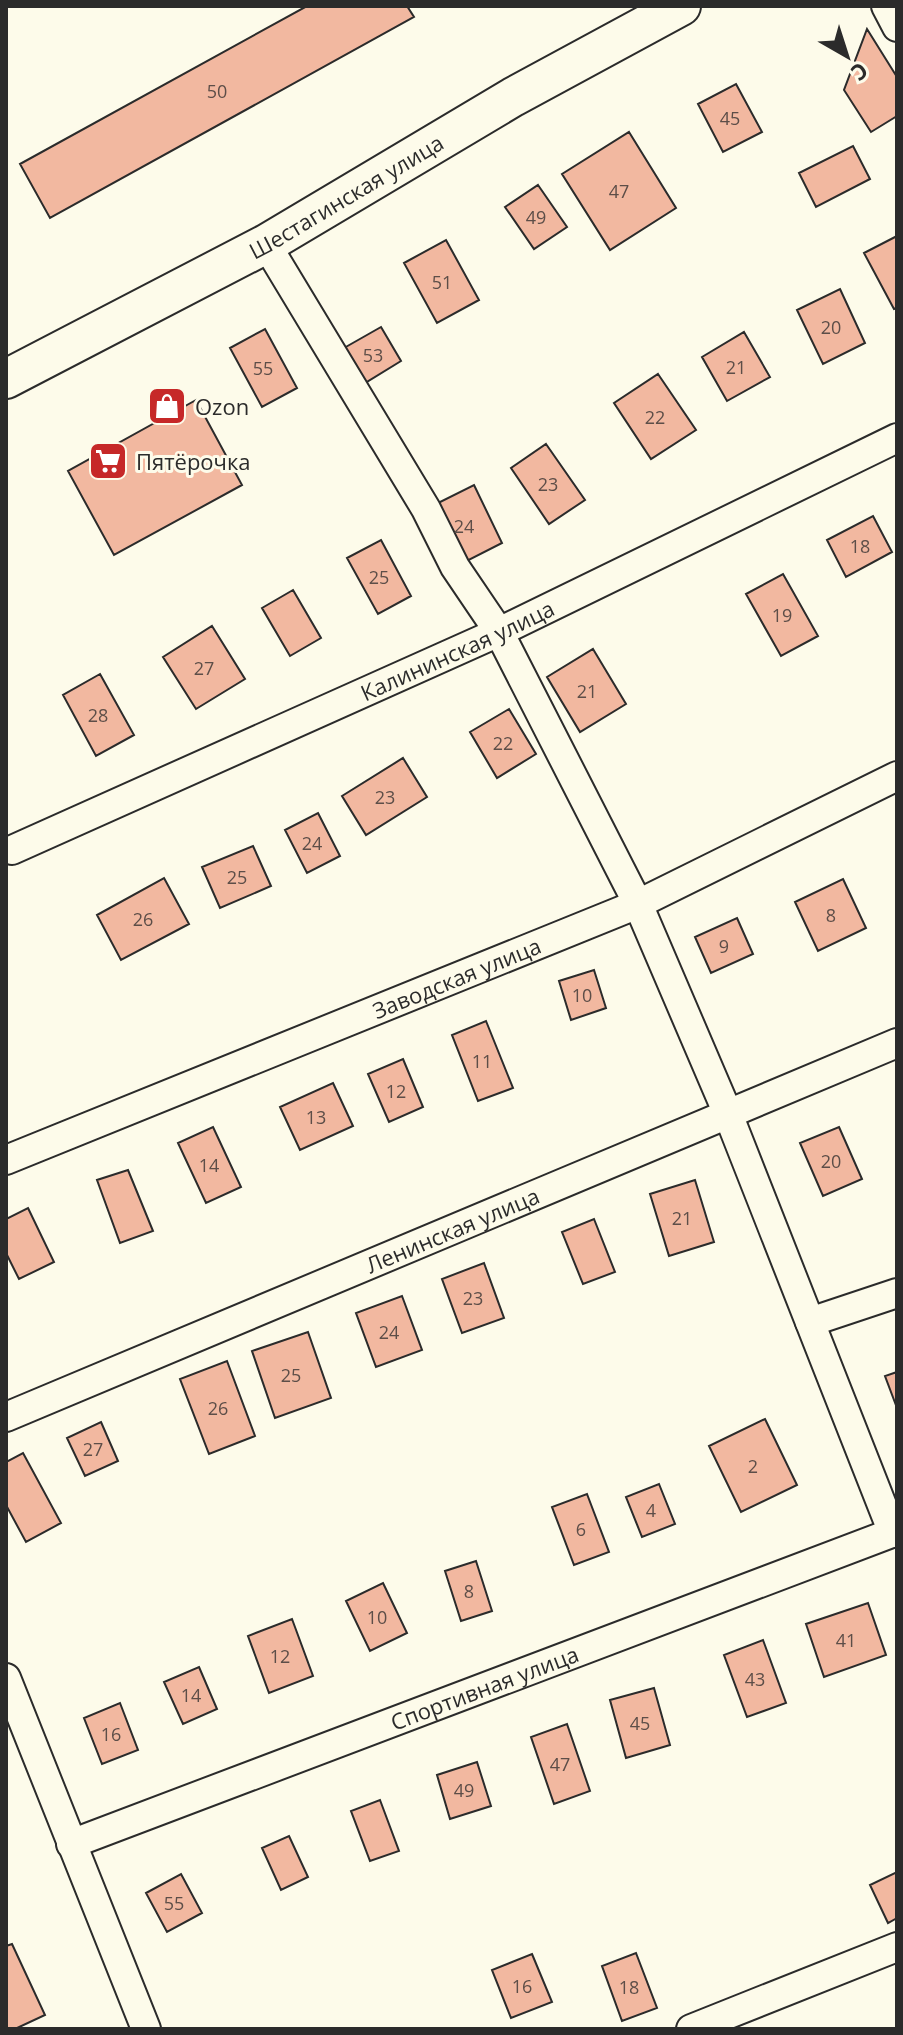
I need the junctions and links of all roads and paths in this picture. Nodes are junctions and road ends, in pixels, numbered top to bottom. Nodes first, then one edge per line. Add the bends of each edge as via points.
1 (681, 6) edge
2 (886, 6) edge
3 (897, 27) edge
4 (266, 244) junction
5 (6, 379) edge
6 (897, 438) edge
7 (499, 632) junction
8 (897, 776) edge
9 (12, 850) dead end
10 (638, 904) junction
11 (897, 1043) edge
12 (728, 1114) junction
13 (6, 1160) edge
14 (897, 1293) edge
15 (810, 1322) junction
16 (6, 1417) edge
17 (895, 1532) edge
18 (6, 1678) edge
19 (71, 1844) junction
20 (897, 1947) edge
21 (146, 2029) edge
22 (691, 2029) edge

1 - 4 main road, Шестагинская улица via 513,97
2 - 3 street
4 - 5 main road, Шестагинская улица
4 - 7 street via 426,509 455,567
6 - 7 street, Калининская улица
7 - 9 street, Калининская улица
7 - 10 street
8 - 10 street, Заводская улица
10 - 12 street
10 - 13 street, Заводская улица
11 - 12 street, Ленинская улица
12 - 15 street
12 - 16 street, Ленинская улица
14 - 15 street
15 - 17 street
17 - 19 street, Спортивная улица
18 - 19 street
19 - 21 street
20 - 22 street

